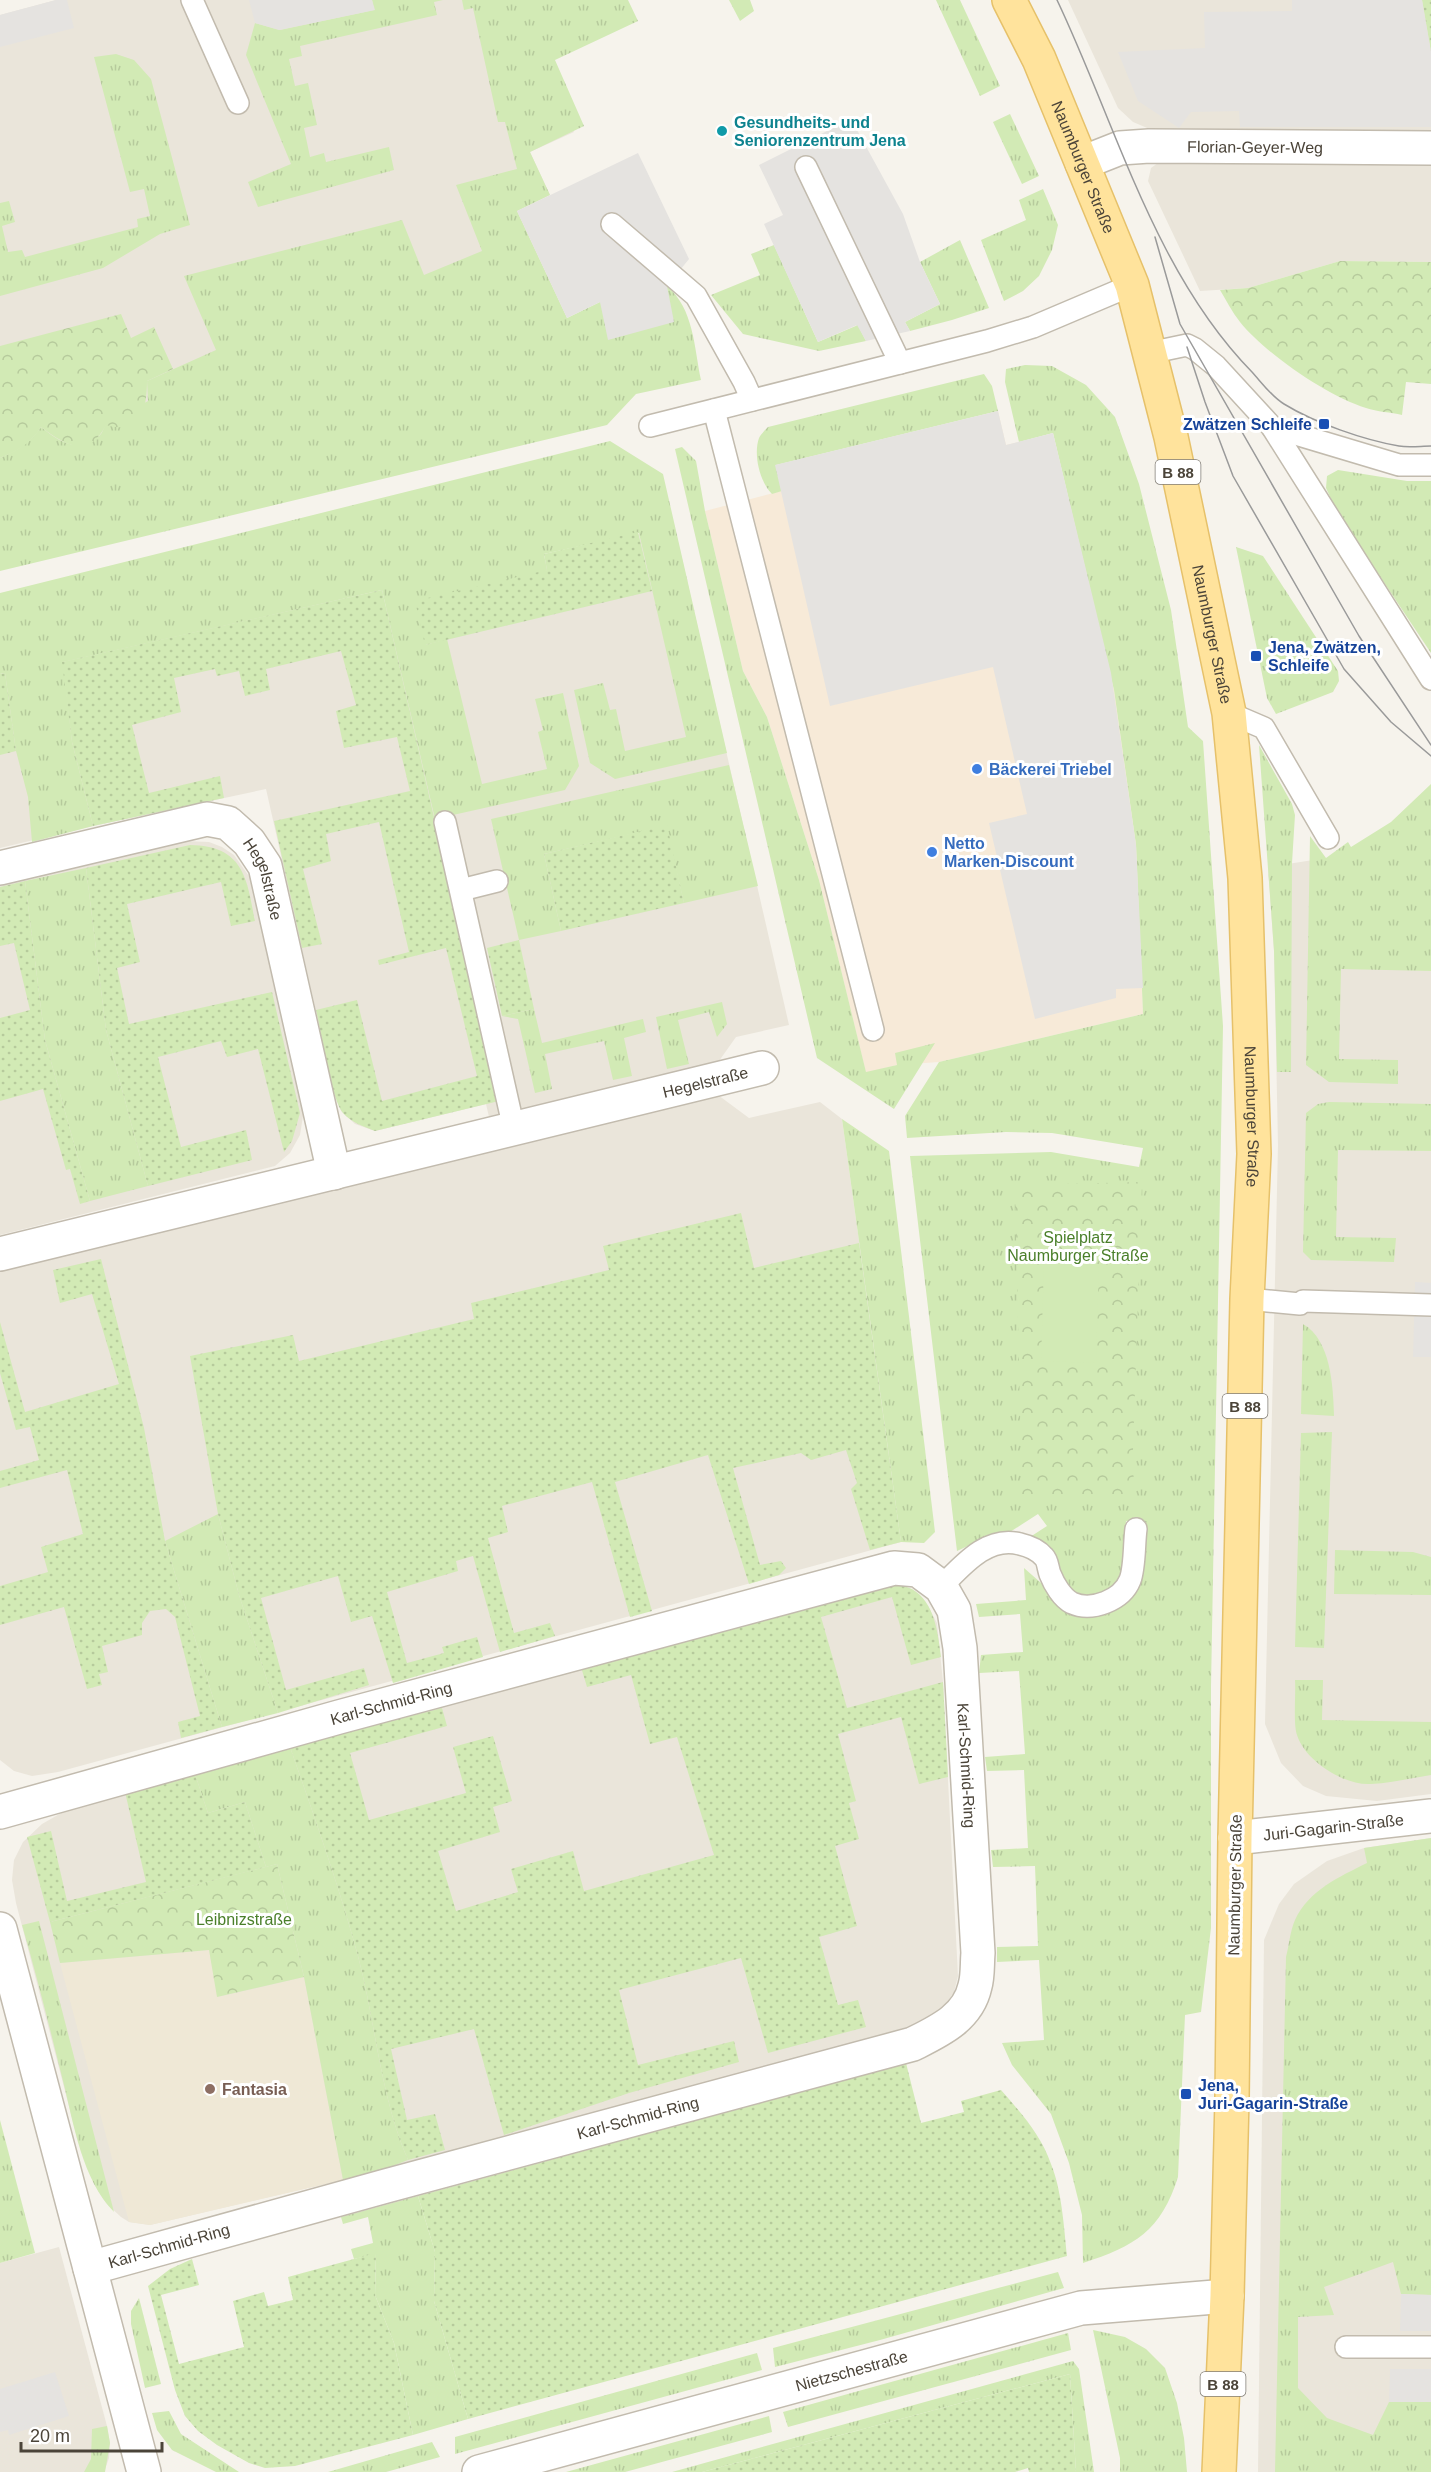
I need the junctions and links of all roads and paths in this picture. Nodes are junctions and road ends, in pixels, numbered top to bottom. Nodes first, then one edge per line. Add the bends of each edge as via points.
1 (192, 0) edge
2 (1009, 0) edge
3 (237, 103) dead end
4 (1431, 148) edge
5 (1082, 163) junction
6 (806, 167) dead end
7 (612, 224) dead end
8 (1132, 285) junction
9 (1149, 353) junction
10 (900, 363) junction
11 (752, 400) junction
12 (714, 410) junction
13 (650, 426) dead end
14 (1272, 427) junction
15 (1431, 465) edge
16 (1431, 679) edge
17 (1229, 713) junction
18 (445, 822) dead end
19 (1328, 838) dead end
20 (0, 868) edge
21 (497, 881) dead end
22 (461, 890) junction
23 (873, 1030) dead end
24 (762, 1068) dead end
25 (514, 1129) junction
26 (334, 1173) junction
27 (0, 1254) edge
28 (1247, 1299) junction
29 (1431, 1305) edge
30 (1136, 1529) dead end
31 (940, 1587) junction
32 (0, 1812) edge
33 (1431, 1816) edge
34 (1235, 1838) junction
35 (0, 1929) edge
36 (90, 2268) junction
37 (1227, 2296) junction
38 (1346, 2347) dead end
39 (1431, 2347) edge
40 (144, 2472) edge
41 (479, 2472) edge
42 (1219, 2472) edge

1 - 3 lane
2 - 5 main road, Naumburger Straße / B 88 via 1039,58
4 - 5 street, Florian-Geyer-Weg via 1120,148
5 - 8 main road, Naumburger Straße / B 88
6 - 10 lane
7 - 11 lane via 696,297
8 - 9 main road, Naumburger Straße / B 88
8 - 10 lane via 1033,327
9 - 14 lane via 1187,345 1195,349 1216,366
9 - 17 main road, Naumburger Straße / B 88 via 1171,437
10 - 11 lane
11 - 12 lane
12 - 13 lane
12 - 23 lane
14 - 15 lane via 1399,465
14 - 16 lane
17 - 19 lane via 1264,728
17 - 28 main road, Naumburger Straße / B 88 via 1246,890 1254,1154
18 - 22 lane
20 - 26 street, Hegelstraße via 207,819 228,823 249,842 265,866
21 - 22 lane
22 - 25 lane
24 - 25 street, Hegelstraße
25 - 26 street, Hegelstraße
26 - 27 street, Hegelstraße
28 - 29 lane via 1300,1304 1303,1301
28 - 34 main road, Naumburger Straße / B 88
30 - 31 lane via 1130,1580 1115,1599 1093,1606 1072,1603 1059,1590 1045,1558 1030,1546 1009,1541 991,1545 971,1558
31 - 32 street, Karl-Schmid-Ring via 918,1570 894,1568
31 - 36 street, Karl-Schmid-Ring via 954,1610 960,1648 978,1953 975,1987 962,2013 945,2029 913,2044
33 - 34 street, Juri-Gagarin-Straße
34 - 37 main road, Naumburger Straße / B 88
35 - 36 street
36 - 40 street
37 - 41 street, Nietzschestraße via 1081,2308
37 - 42 main road, Naumburger Straße / B 88
38 - 39 lane

